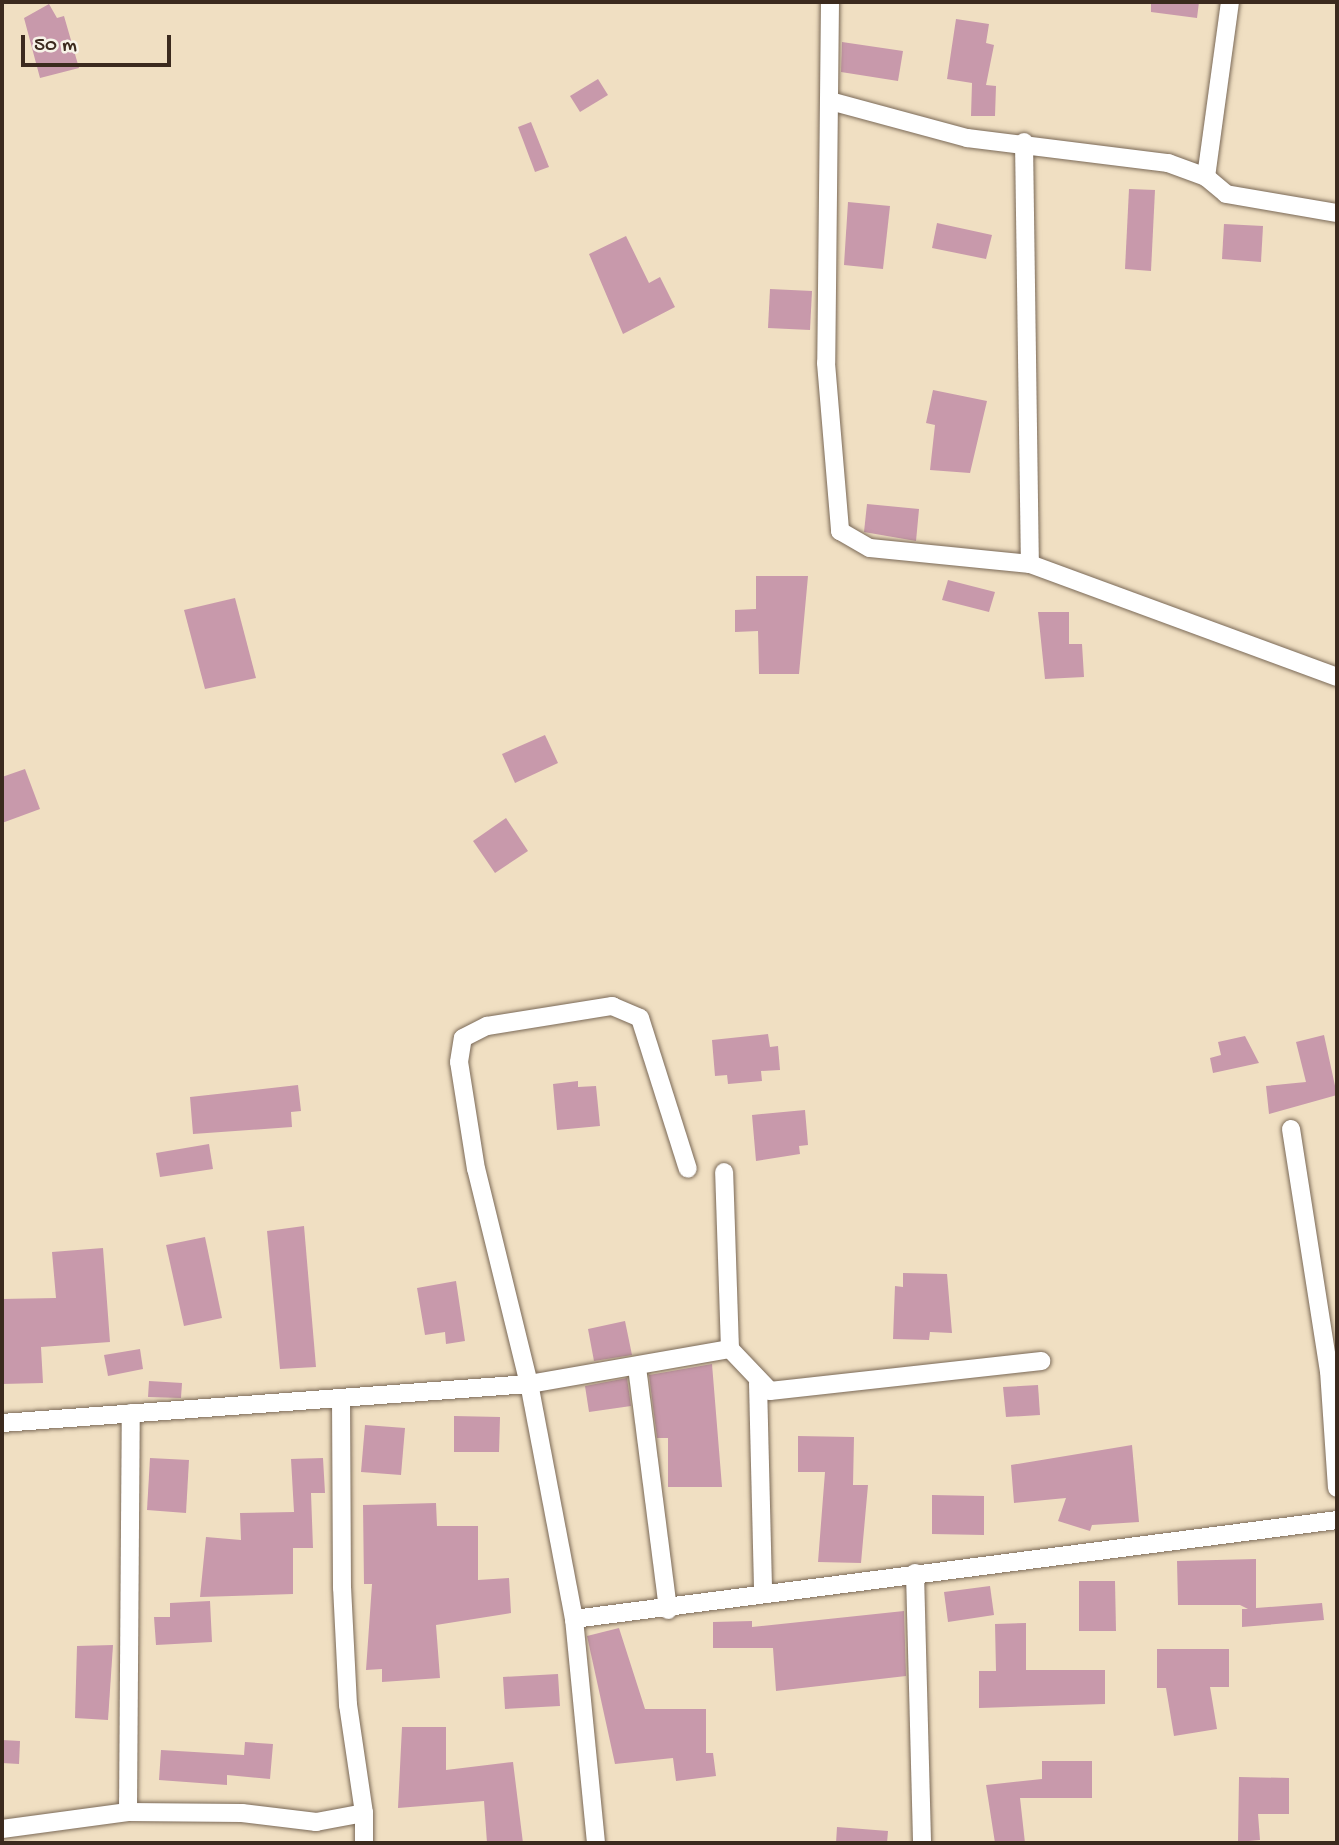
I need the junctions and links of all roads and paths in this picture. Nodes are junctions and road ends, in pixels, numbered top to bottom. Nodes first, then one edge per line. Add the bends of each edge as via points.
1 (830, 2) edge
2 (1230, 2) edge
3 (830, 101) junction
4 (1024, 142) junction
5 (1206, 177) junction
6 (1337, 213) edge
7 (1030, 564) junction
8 (1337, 677) edge
9 (1291, 1129) dead end
10 (688, 1170) dead end
11 (724, 1172) dead end
12 (730, 1349) junction
13 (1041, 1361) dead end
14 (637, 1367) junction
15 (758, 1383) junction
16 (529, 1384) junction
17 (341, 1401) junction
18 (131, 1413) junction
19 (2, 1423) edge
20 (1337, 1488) edge
21 (1337, 1520) edge
22 (915, 1573) junction
23 (763, 1594) junction
24 (668, 1610) junction
25 (573, 1619) junction
26 (128, 1812) junction
27 (364, 1812) junction
28 (2, 1829) edge
29 (365, 1843) edge
30 (596, 1843) edge
31 (922, 1843) edge

1 - 3 street
2 - 5 street
3 - 4 street via 967,138
3 - 7 street via 826,363 841,531 870,548
4 - 5 street via 1168,163
4 - 7 street
5 - 6 street via 1226,194
7 - 8 street
9 - 20 street via 1329,1371
10 - 16 street via 640,1018 612,1006 487,1026 463,1038 458,1062 476,1169
11 - 12 street
12 - 14 street
12 - 15 street
13 - 15 street via 770,1391
14 - 16 street
14 - 24 street
15 - 23 street
16 - 17 street
16 - 25 street
17 - 18 street
17 - 27 street via 342,1601
18 - 19 street
18 - 26 street
21 - 22 street via 1138,1550
22 - 23 street
22 - 31 street
23 - 24 street
24 - 25 street
25 - 30 street
26 - 27 street via 242,1813 316,1822
26 - 28 street
27 - 29 street

